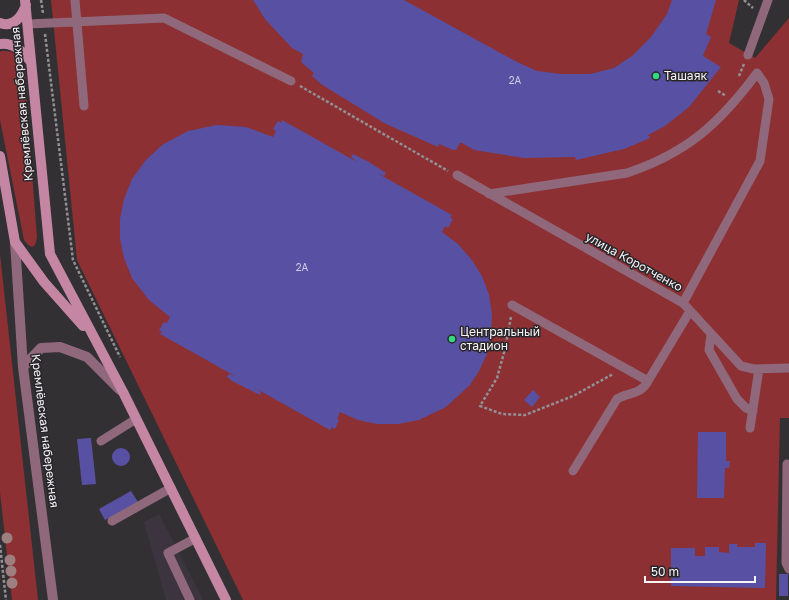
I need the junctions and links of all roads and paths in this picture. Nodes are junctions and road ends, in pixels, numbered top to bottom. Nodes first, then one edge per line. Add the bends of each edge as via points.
1 (42, 0) edge
2 (75, 0) edge
3 (768, 0) edge
4 (25, 3) edge
5 (0, 23) edge
6 (78, 23) junction
7 (28, 24) junction
8 (44, 24) junction
9 (0, 44) edge
10 (748, 55) dead end
11 (31, 62) junction
12 (291, 81) joint
13 (84, 106) dead end
14 (0, 156) edge
15 (457, 175) joint
16 (489, 194) junction
17 (15, 242) junction
18 (683, 303) junction
19 (512, 305) joint
20 (690, 311) junction
21 (711, 335) junction
22 (94, 338) junction
23 (121, 360) dead end
24 (23, 366) junction
25 (621, 367) junction
26 (789, 368) edge
27 (759, 369) junction
28 (648, 382) junction
29 (123, 392) junction
30 (753, 411) junction
31 (136, 419) junction
32 (750, 428) dead end
33 (101, 441) dead end
34 (787, 464) dead end
35 (573, 471) dead end
36 (171, 488) junction
37 (112, 521) dead end
38 (196, 538) junction
39 (0, 545) edge
40 (789, 569) edge
41 (6, 600) edge
42 (53, 600) edge
43 (190, 600) edge
44 (226, 600) edge

1 - 8 path
2 - 6 lane
3 - 10 lane
4 - 5 main road via 23,12 15,22
4 - 7 main road, Кремлёвская набережная
6 - 8 lane
6 - 12 lane via 164,18
6 - 13 lane
7 - 8 lane
7 - 11 main road, Кремлёвская набережная
8 - 23 path via 73,260
9 - 11 main road via 14,45
11 - 22 main road, Кремлёвская набережная via 50,254
12 - 15 path
14 - 17 main road, Кремлёвская набережная
15 - 16 lane, улица Коротченко
16 - 18 lane, улица Коротченко
16 - 18 lane via 627,173 647,166 686,146 703,133 728,110 757,73 764,83 769,99 760,161
17 - 22 main road, Кремлёвская набережная via 44,282
17 - 24 street, Кремлёвская набережная
18 - 20 lane, улица Коротченко
19 - 25 lane
19 - 25 path via 497,378 480,406 502,414 525,415 572,396 612,375
20 - 21 lane, улица Коротченко
20 - 28 lane
21 - 27 lane, улица Коротченко via 741,366
21 - 30 lane via 709,350 737,399
22 - 29 main road, Кремлёвская набережная
24 - 29 street via 41,348 60,347 86,357
24 - 42 street, Кремлёвская набережная
25 - 28 lane
26 - 27 lane, улица Коротченко
27 - 30 lane
28 - 35 lane via 639,392 628,393 618,399
29 - 31 main road, Кремлёвская набережная
30 - 32 lane
31 - 33 lane
31 - 36 main road, Кремлёвская набережная
34 - 40 lane via 786,563
36 - 37 lane
36 - 38 main road, Кремлёвская набережная
38 - 43 lane via 168,553
38 - 44 main road, Кремлёвская набережная
39 - 41 path

